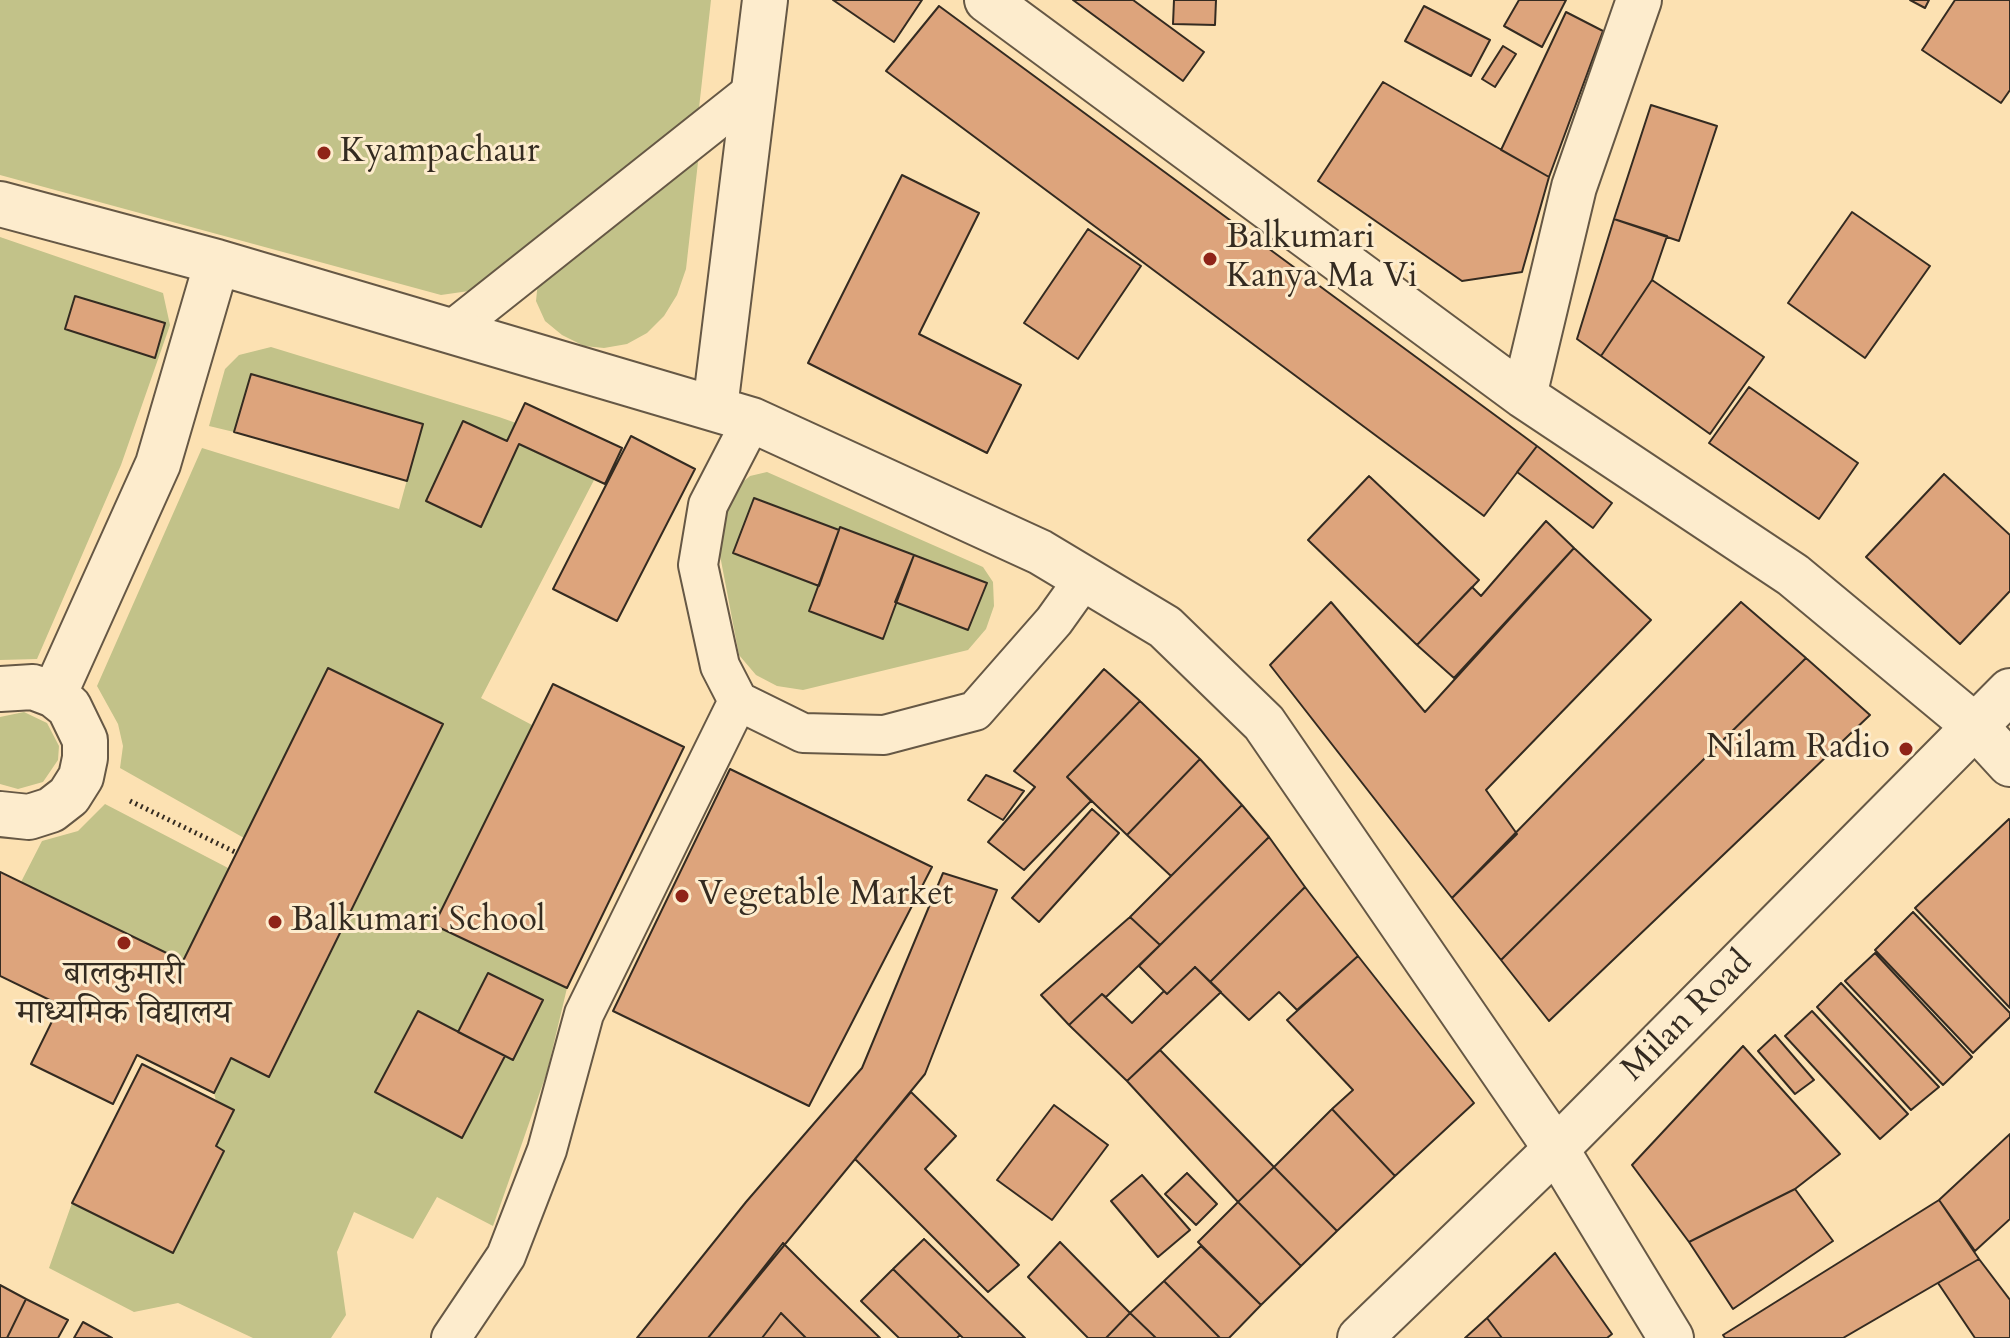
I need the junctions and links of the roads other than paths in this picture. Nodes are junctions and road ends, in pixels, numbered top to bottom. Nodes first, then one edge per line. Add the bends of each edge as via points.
1 (765, 0) edge
2 (987, 0) edge
3 (1639, 0) edge
4 (753, 91) junction
5 (0, 204) edge
6 (217, 262) junction
7 (452, 330) junction
8 (1524, 396) junction
9 (734, 414) junction
10 (1084, 579) junction
11 (0, 689) edge
12 (2010, 691) edge
13 (54, 695) junction
14 (738, 701) junction
15 (1976, 727) junction
16 (2010, 764) edge
17 (0, 814) edge
18 (1556, 1149) junction
19 (451, 1338) edge
20 (1360, 1338) edge
21 (1671, 1338) edge

1 - 4 street
2 - 8 street
3 - 8 street via 1574,187
4 - 7 lane
4 - 9 street
5 - 6 street
6 - 7 street
6 - 13 street via 158,464
7 - 9 street
8 - 15 street via 1793,575
9 - 10 street via 1040,552
9 - 14 lane via 708,505 698,565 720,666
10 - 14 lane via 975,711 884,735 803,733
10 - 18 street via 1165,627 1264,723
11 - 13 street via 33,687
12 - 15 street, Milan Road
13 - 17 street via 69,707 85,740 81,777 51,810 29,817
14 - 19 lane via 584,1014 547,1150 506,1256
15 - 16 street
15 - 18 street, Milan Road
18 - 20 street, Milan Road
18 - 21 street

